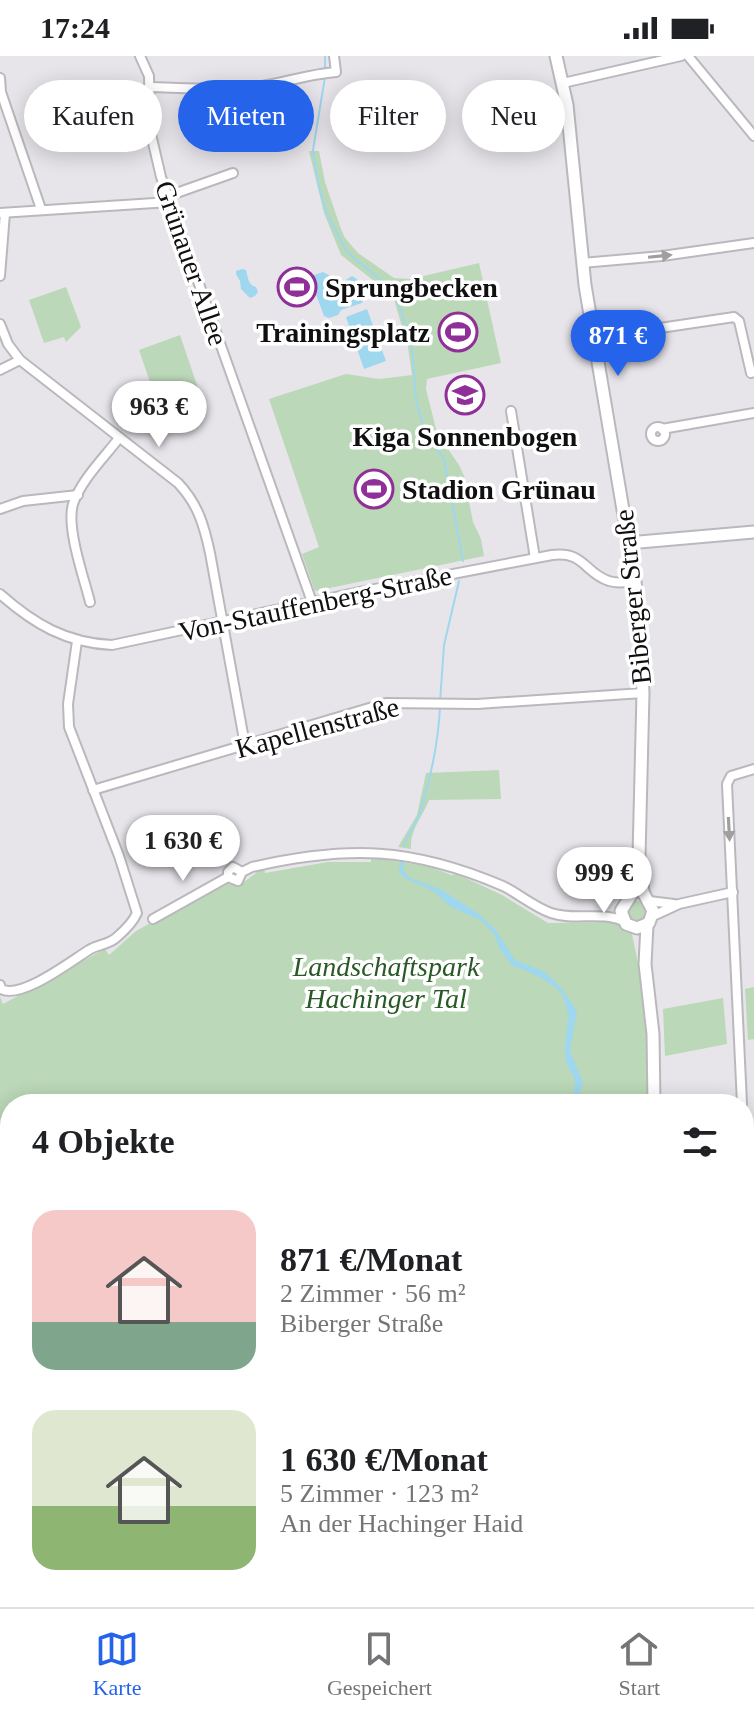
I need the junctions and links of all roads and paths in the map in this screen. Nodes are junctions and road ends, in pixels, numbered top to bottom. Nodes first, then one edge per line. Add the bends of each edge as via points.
1 (140, 56) edge
2 (334, 56) edge
3 (556, 56) edge
4 (681, 56) edge
5 (688, 56) edge
6 (0, 78) edge
7 (149, 80) edge
8 (562, 80) edge
9 (565, 83) edge
10 (162, 88) edge
11 (565, 102) edge
12 (754, 136) edge
13 (155, 152) edge
14 (233, 173) dead end
15 (169, 199) junction
16 (41, 209) junction
17 (2, 213) edge
18 (754, 243) edge
19 (582, 263) junction
20 (0, 276) edge
21 (0, 324) edge
22 (593, 338) junction
23 (20, 360) junction
24 (0, 370) edge
25 (751, 373) dead end
26 (511, 411) dead end
27 (754, 413) edge
28 (662, 429) dead end
29 (119, 438) junction
30 (78, 495) junction
31 (0, 509) edge
32 (754, 532) edge
33 (628, 543) junction
34 (535, 558) junction
35 (635, 581) junction
36 (0, 594) edge
37 (90, 602) dead end
38 (312, 602) junction
39 (223, 622) junction
40 (77, 641) junction
41 (643, 693) junction
42 (245, 745) junction
43 (754, 769) edge
44 (93, 790) junction
45 (639, 856) junction
46 (733, 892) junction
47 (647, 900) junction
48 (626, 902) junction
49 (679, 904) junction
50 (592, 917) junction
51 (153, 919) dead end
52 (650, 921) junction
53 (628, 924) junction
54 (645, 964) junction
55 (2, 988) edge
56 (654, 1094) edge
57 (742, 1094) edge

1 - 7 street, Grünauer Allee
2 - 10 street via 329,73 244,88
3 - 8 main road, Biberger Straße
4 - 9 street
5 - 12 street
6 - 16 street
11 - 19 main road, Biberger Straße
13 - 15 street, Grünauer Allee
14 - 15 street
15 - 16 street
15 - 38 street, Grünauer Allee
16 - 17 street
17 - 20 street
19 -> 18 street
19 - 22 main road, Biberger Straße
21 - 23 street
22 - 25 street via 734,317
22 - 33 main road, Biberger Straße
23 - 24 street
23 - 29 street
26 - 34 street
27 - 28 street
29 - 30 street
29 - 39 street via 194,501
30 - 31 street
30 - 37 street via 73,527
32 - 33 main road
33 - 35 main road, Biberger Straße
34 - 35 street, Von-Stauffenberg-Straße via 569,554 608,581
34 - 38 street, Von-Stauffenberg-Straße
35 - 41 main road, Biberger Straße
36 - 40 street, Von-Stauffenberg-Straße via 37,624
38 - 39 street, Von-Stauffenberg-Straße
39 - 40 street, Von-Stauffenberg-Straße via 112,645
39 - 42 street
40 - 44 street via 67,715
41 - 42 street, Kapellenstraße via 386,703
41 - 45 main road, Biberger Straße
42 - 44 street, Kapellenstraße
43 -> 46 street via 731,776 727,784
44 - 55 street via 137,908 135,918 107,944 17,992
45 - 47 main road, Biberger Straße
45 - 48 main road, Biberger Straße
46 - 49 street
46 - 57 street
47 - 48 main road
47 - 49 street
47 - 52 main road, Biberger Straße
48 - 50 street
48 - 53 main road, Biberger Straße
49 - 52 street
50 - 51 street via 552,914 464,871 397,854 332,852 252,867 238,881 228,877
50 - 53 street
52 - 53 main road
52 - 54 main road
53 - 54 main road
54 - 56 main road

